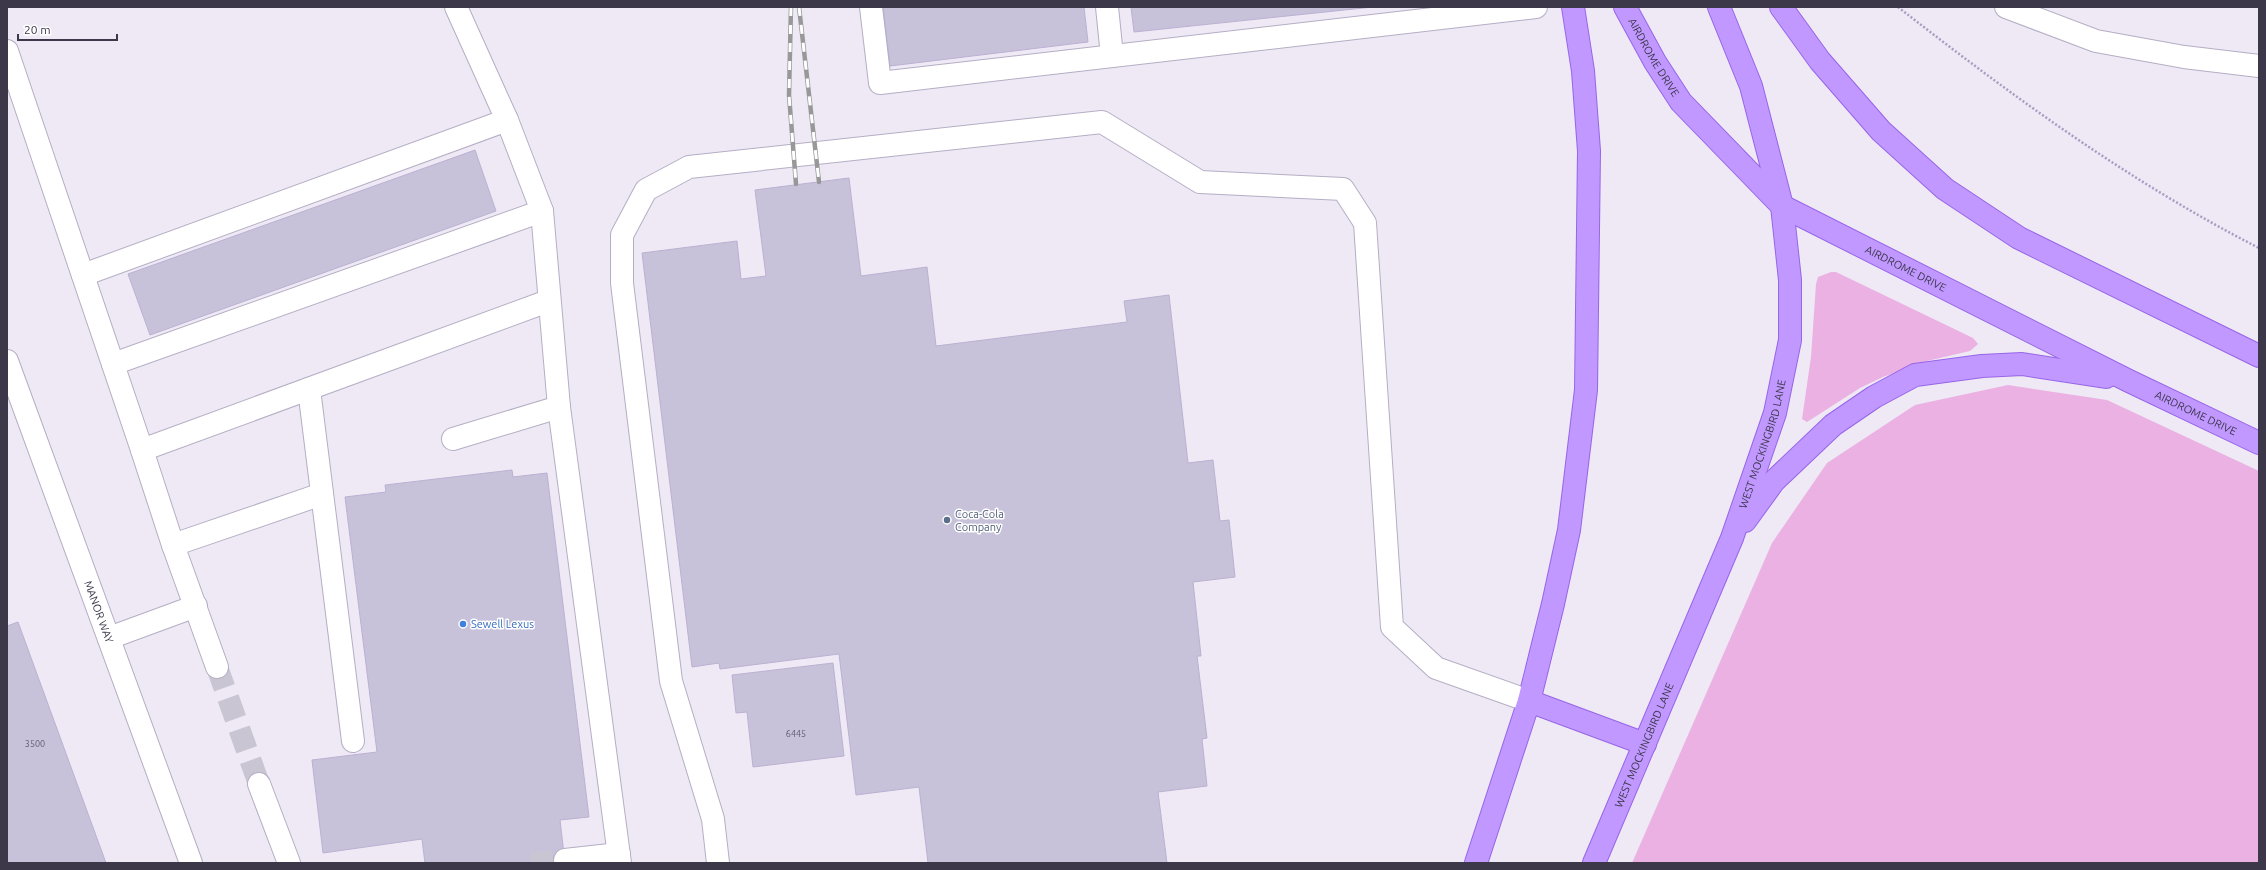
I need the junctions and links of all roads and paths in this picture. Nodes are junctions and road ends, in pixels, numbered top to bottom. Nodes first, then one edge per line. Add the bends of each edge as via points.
1 (456, 7) edge
2 (871, 7) edge
3 (1107, 7) edge
4 (1536, 7) edge
5 (1573, 7) edge
6 (1625, 7) edge
7 (1719, 7) edge
8 (1781, 7) edge
9 (1898, 7) edge
10 (2006, 7) edge
11 (7, 51) edge
12 (1112, 56) junction
13 (2259, 66) edge
14 (507, 120) junction
15 (1782, 206) junction
16 (542, 211) junction
17 (2259, 248) edge
18 (83, 275) junction
19 (548, 301) junction
20 (2259, 356) edge
21 (7, 361) edge
22 (113, 364) junction
23 (2129, 380) junction
24 (309, 389) junction
25 (559, 407) junction
26 (453, 439) dead end
27 (2259, 443) edge
28 (142, 450) junction
29 (322, 494) junction
30 (1732, 538) junction
31 (173, 545) junction
32 (196, 606) junction
33 (109, 638) junction
34 (217, 667) tunnel mouth
35 (1530, 701) junction
36 (353, 741) dead end
37 (1645, 744) junction
38 (258, 784) tunnel mouth
39 (619, 858) edge
40 (564, 860) dead end
41 (191, 863) edge
42 (289, 863) edge
43 (718, 863) edge
44 (1476, 863) edge
45 (1594, 863) edge

1 - 14 street
2 - 12 street via 880,82
3 - 12 street
4 - 12 street
5 - 35 main road via 1583,71 1589,151 1586,390 1569,530
6 - 15 main road, AIRDROME DRIVE via 1680,102
7 - 15 main road, WEST MOCKINGBIRD LANE via 1751,86
8 - 20 main road via 1820,61 1882,131 1945,189 2019,238
9 - 17 path via 1986,76 2095,151
10 - 13 street via 2096,41 2184,57
11 - 18 street
14 - 16 street
14 - 18 street
15 - 23 main road, AIRDROME DRIVE
15 - 30 main road, WEST MOCKINGBIRD LANE via 1790,280 1790,340 1775,413
16 - 19 street
16 - 22 street
18 - 22 street
19 - 24 street
19 - 25 street
21 - 33 street, MANOR WAY
22 - 28 street
23 - 27 main road, AIRDROME DRIVE
23 - 30 main road via 2022,364 1914,374 1833,424 1774,481
24 - 28 street
24 - 29 street
25 - 26 street
25 - 39 street
28 - 31 street
29 - 31 street
29 - 36 street
30 - 37 main road, WEST MOCKINGBIRD LANE
31 - 32 street
32 - 33 street
32 - 34 street
33 - 41 street, MANOR WAY
35 - 37 main road
35 - 43 street via 1436,668 1392,627 1366,223 1343,189 1200,182 1102,122 689,167 646,190 622,235 622,282 671,681 712,819
35 - 44 main road
37 - 45 main road, WEST MOCKINGBIRD LANE
38 - 42 street
39 - 40 street

